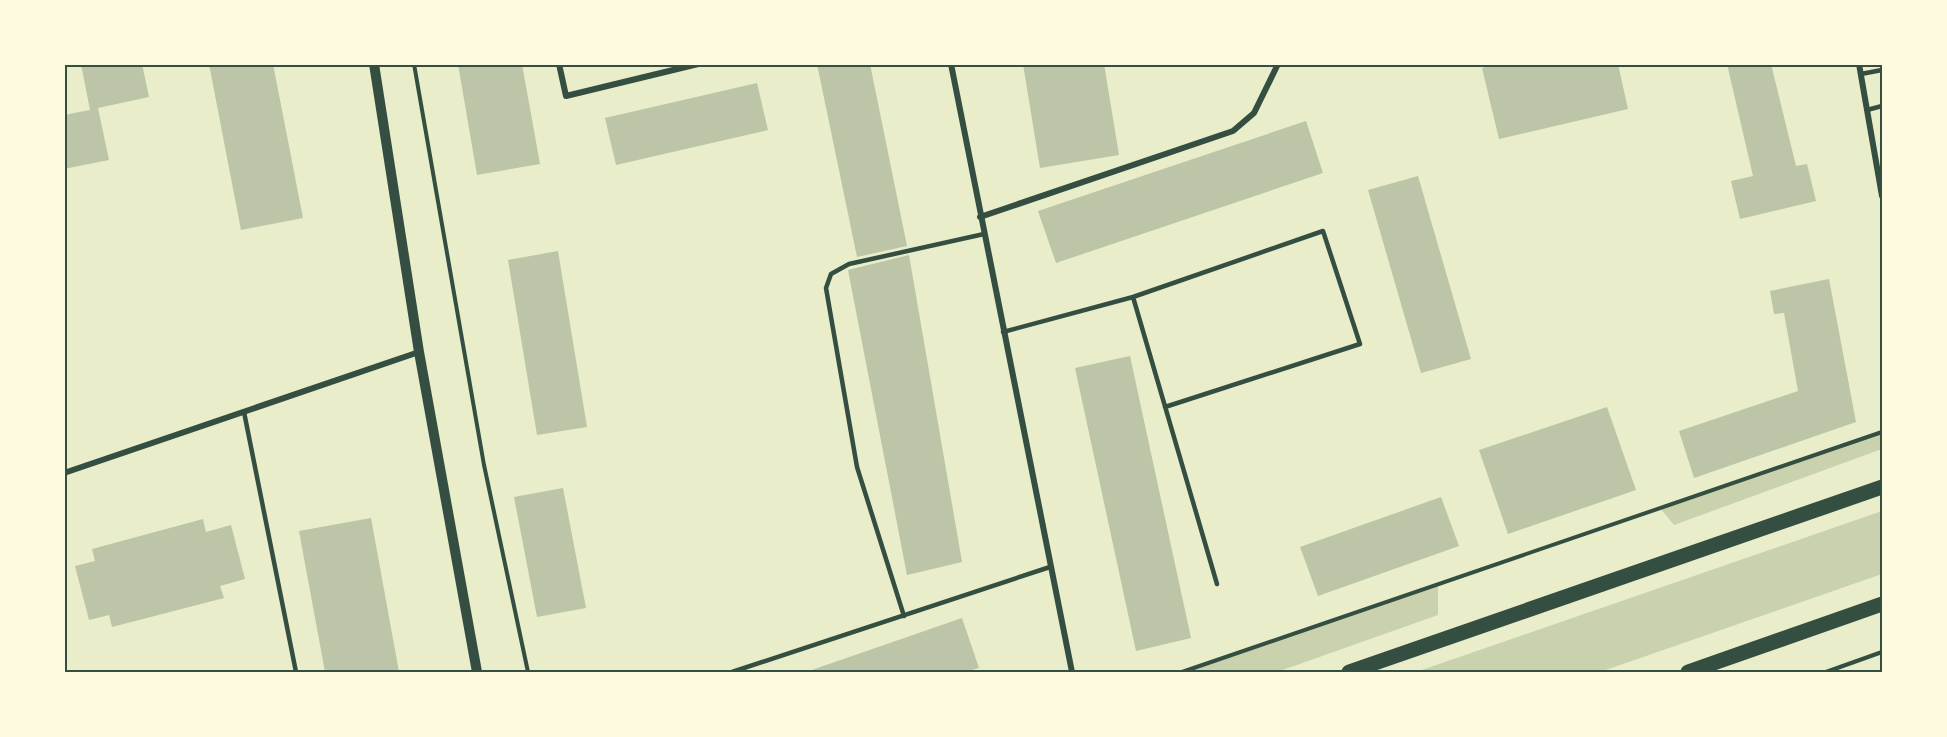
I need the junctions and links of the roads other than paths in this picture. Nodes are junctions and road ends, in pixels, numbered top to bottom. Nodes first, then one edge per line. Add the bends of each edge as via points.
1 (374, 64) edge
2 (559, 64) edge
3 (698, 64) edge
4 (951, 64) edge
5 (1278, 64) edge
6 (1859, 64) edge
7 (1882, 70) edge
8 (1861, 74) junction
9 (1882, 106) edge
10 (1867, 110) junction
11 (1882, 196) edge
12 (980, 217) junction
13 (984, 234) junction
14 (1133, 297) junction
15 (1003, 332) junction
16 (419, 352) junction
17 (1165, 407) junction
18 (244, 412) junction
19 (64, 474) edge
20 (1882, 487) edge
21 (1050, 567) junction
22 (1217, 584) dead end
23 (1882, 604) edge
24 (904, 615) junction
25 (296, 672) edge
26 (477, 672) edge
27 (732, 672) edge
28 (1072, 672) edge
29 (1349, 672) edge
30 (1688, 672) edge

1 - 16 street
2 - 3 street via 566,96
4 - 12 street
5 - 12 street via 1254,113 1233,131
6 - 8 street
7 - 8 lane
8 - 10 street
9 - 10 lane
10 - 11 street
12 - 13 street
13 - 15 street
13 - 24 lane via 849,264 831,274 826,288 856,467
14 - 15 lane
14 - 17 lane
14 - 17 lane via 1323,231 1360,344
15 - 21 street
16 - 18 street
16 - 26 street
17 - 22 lane
18 - 19 street
18 - 25 lane
20 - 29 main road
21 - 24 lane
21 - 28 street
23 - 30 main road
24 - 27 lane

